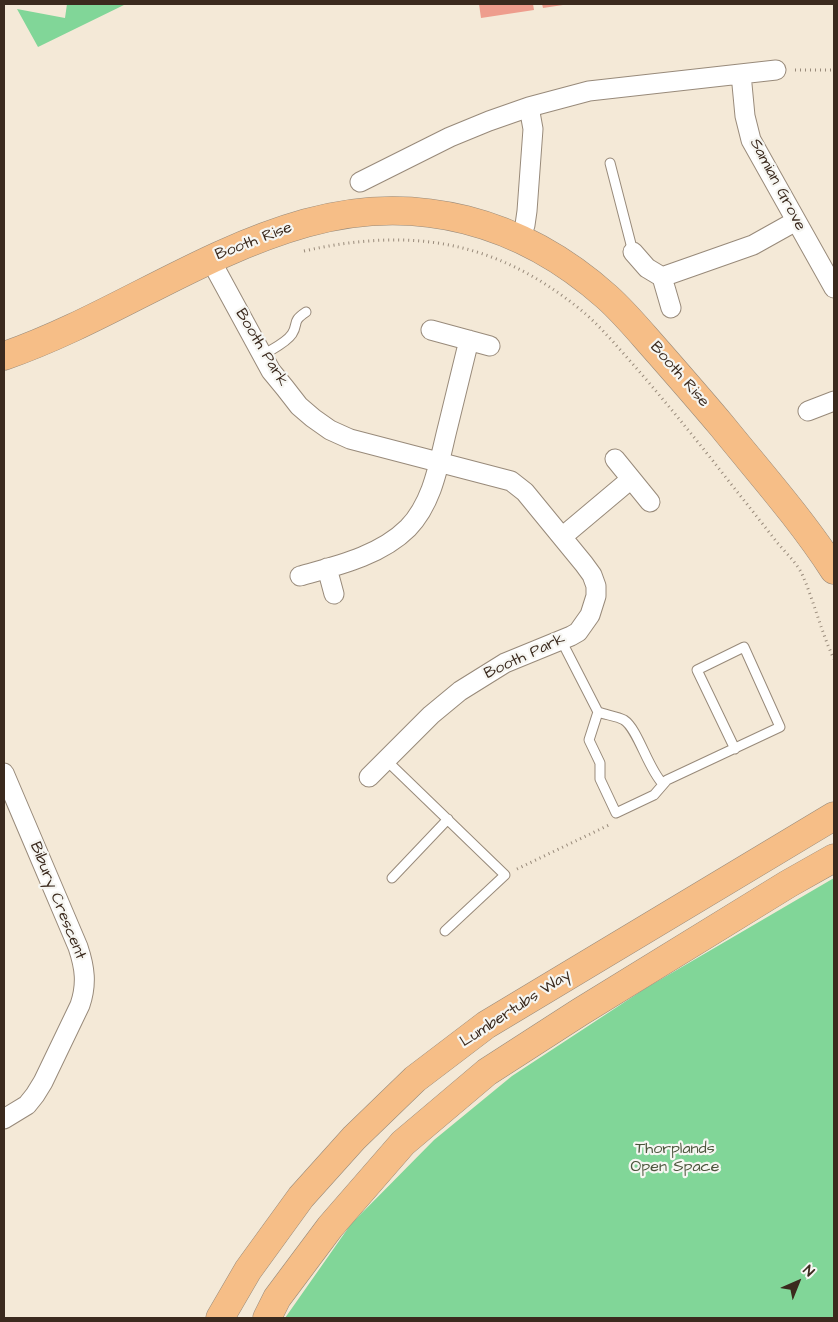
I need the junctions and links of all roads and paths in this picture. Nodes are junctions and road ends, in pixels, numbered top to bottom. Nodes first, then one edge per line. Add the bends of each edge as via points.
1 (776, 70) joint
2 (834, 70) edge
3 (741, 74) junction
4 (529, 107) junction
5 (610, 162) dead end
6 (360, 182) dead end
7 (796, 221) junction
8 (520, 238) junction
9 (299, 252) dead end
10 (633, 252) joint
11 (210, 259) junction
12 (662, 277) junction
13 (834, 288) edge
14 (671, 308) dead end
15 (306, 312) dead end
16 (431, 330) dead end
17 (468, 340) junction
18 (490, 346) dead end
19 (263, 355) junction
20 (4, 356) edge
21 (834, 401) edge
22 (808, 411) dead end
23 (615, 459) dead end
24 (439, 462) junction
25 (631, 479) junction
26 (650, 502) dead end
27 (562, 537) junction
28 (824, 545) edge
29 (327, 568) junction
30 (834, 570) edge
31 (300, 576) dead end
32 (334, 594) dead end
33 (561, 640) junction
34 (834, 659) edge
35 (598, 712) junction
36 (735, 748) junction
37 (386, 760) junction
38 (4, 773) edge
39 (369, 777) dead end
40 (663, 784) junction
41 (11, 812) edge
42 (834, 816) edge
43 (448, 819) junction
44 (613, 823) dead end
45 (834, 858) edge
46 (504, 874) junction
47 (392, 878) dead end
48 (445, 931) dead end
49 (4, 1119) edge
50 (220, 1318) edge
51 (267, 1318) edge

1 - 2 path
1 - 3 street
3 - 4 street via 589,92
3 - 7 street, Samian Grove via 751,140
4 - 6 street via 450,137
4 - 8 street via 533,129 527,211
5 - 10 lane
7 - 12 street via 753,245
7 - 13 street, Samian Grove
8 - 11 main road, Booth Rise via 468,220 434,213 401,210 366,212 304,224
8 - 28 main road, Booth Rise via 569,267 614,305 699,398
9 - 34 path via 370,240 429,241 495,258 552,288 610,338 667,403 801,572
10 - 12 street via 647,268
11 - 19 street, Booth Park
11 - 20 main road, Booth Rise via 78,326
12 - 14 street
15 - 19 lane via 294,322 293,332 288,338
16 - 17 street
17 - 18 street
17 - 24 street
19 - 24 street, Booth Park via 271,371 300,406 330,430 356,441
21 - 22 street
23 - 25 street
24 - 27 street, Booth Park via 511,481 525,492
24 - 29 street via 426,503 407,529 377,549
25 - 26 street
25 - 27 street
27 - 33 street, Booth Park via 592,575 596,596 590,615 578,632
28 - 30 main road, Booth Rise
29 - 31 street
29 - 32 street
33 - 35 lane
33 - 37 street, Booth Park via 506,663 460,691 430,715
35 - 40 lane via 624,720 631,726 656,777
35 - 40 lane via 590,740 600,764 600,779 616,813 654,795
36 - 36 lane via 780,727 744,647 697,670
36 - 40 lane
37 - 39 street, Booth Park
37 - 43 lane
38 - 41 street, Bibury Crescent
41 - 49 street, Bibury Crescent via 78,947 86,977 80,1005 43,1082 27,1105
42 - 50 main road, Lumbertubs Way via 486,1025 416,1079 354,1138 301,1197 248,1270
43 - 46 lane
43 - 47 lane
44 - 46 path
45 - 51 main road via 486,1072 403,1143 330,1227 277,1298
46 - 48 lane

